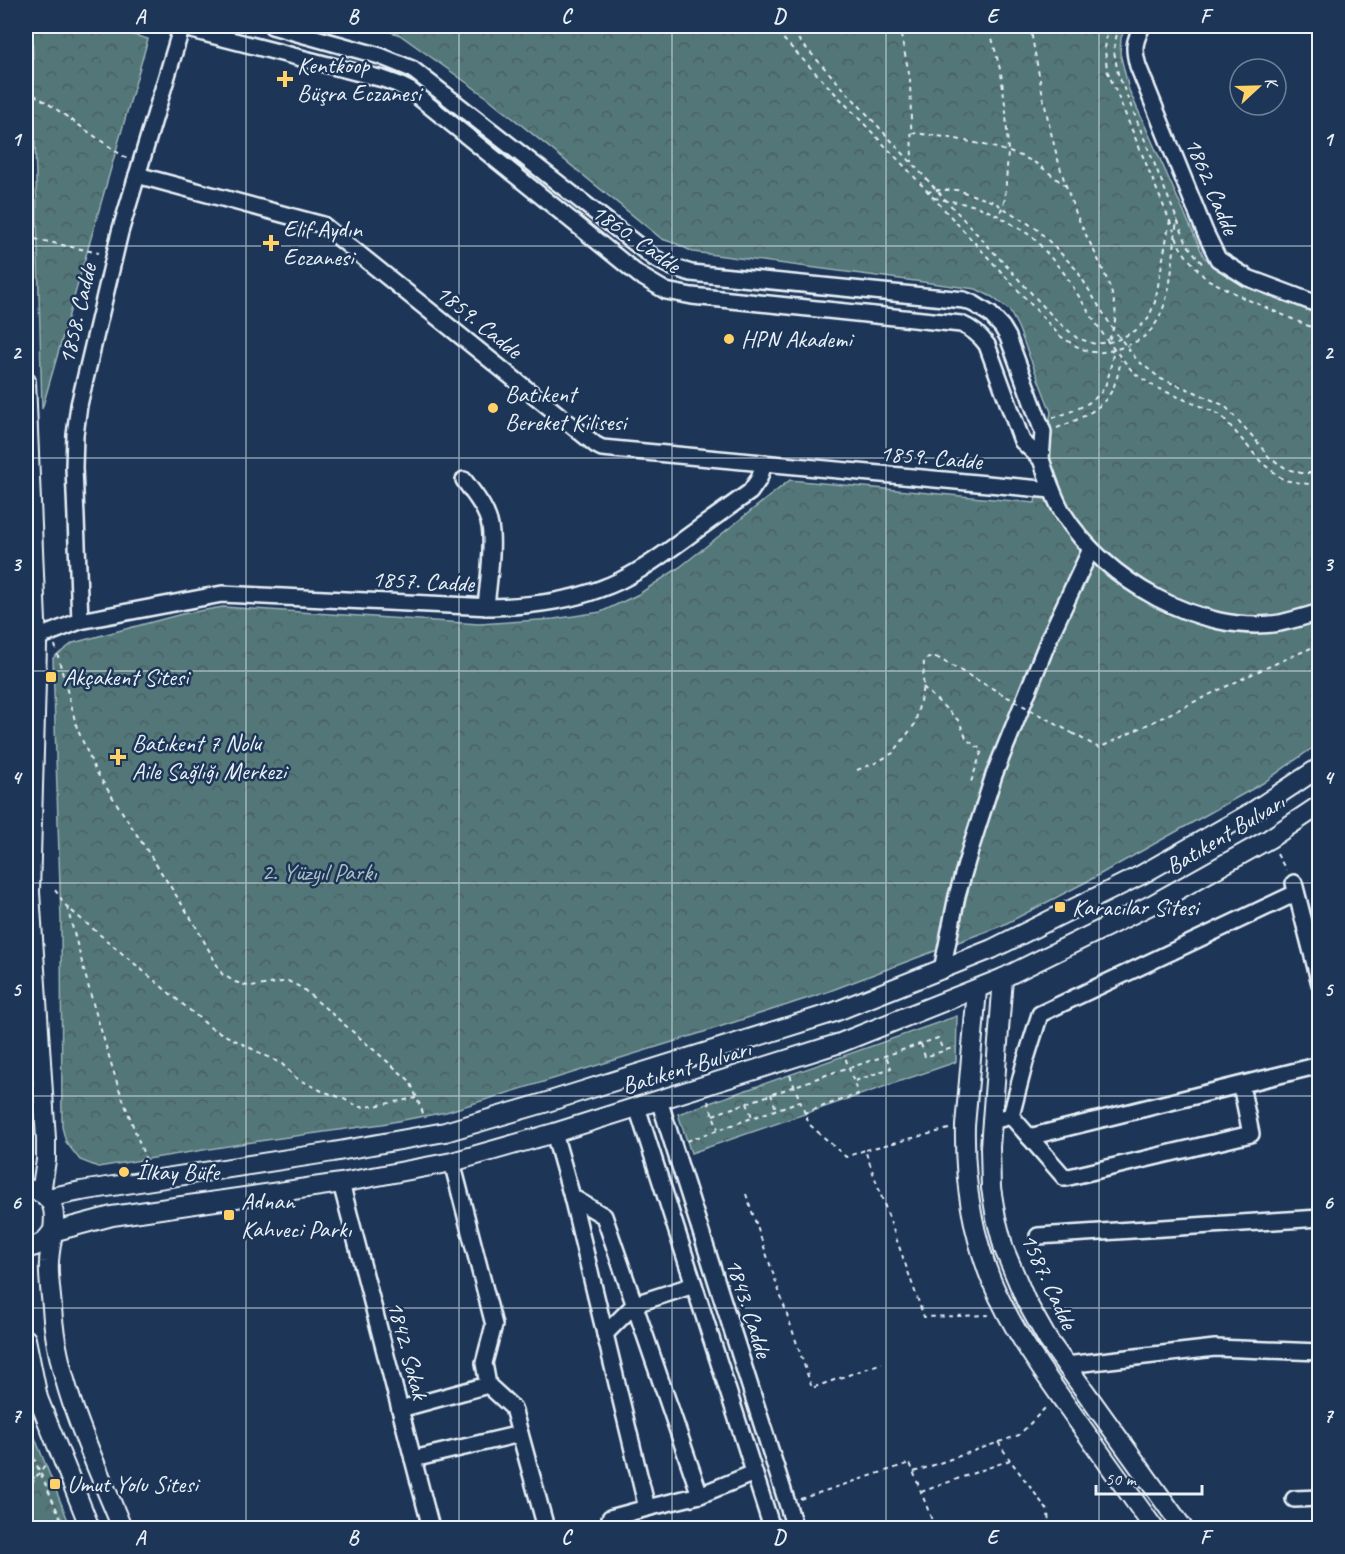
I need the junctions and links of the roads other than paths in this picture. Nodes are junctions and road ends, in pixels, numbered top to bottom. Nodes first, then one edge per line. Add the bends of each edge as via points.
1 (180, 26) edge
2 (272, 26) edge
3 (1142, 26) edge
4 (380, 56) junction
5 (375, 77) junction
6 (138, 171) junction
7 (1320, 305) edge
8 (26, 381) edge
9 (1041, 459) junction
10 (764, 464) junction
11 (464, 480) dead end
12 (1052, 490) junction
13 (1091, 549) junction
14 (486, 607) junction
15 (1320, 612) edge
16 (81, 621) junction
17 (37, 638) junction
18 (1320, 767) edge
19 (1320, 805) edge
20 (942, 970) junction
21 (1004, 978) junction
22 (1320, 984) edge
23 (976, 990) junction
24 (974, 1016) junction
25 (1000, 1018) junction
26 (1320, 1065) edge
27 (1241, 1085) junction
28 (659, 1100) junction
29 (637, 1107) junction
30 (1011, 1116) junction
31 (992, 1120) junction
32 (554, 1133) junction
33 (1029, 1137) junction
34 (452, 1162) junction
35 (341, 1183) junction
36 (38, 1193) edge
37 (572, 1197) junction
38 (1320, 1218) edge
39 (52, 1232) junction
40 (1038, 1236) dead end
41 (26, 1248) edge
42 (694, 1285) junction
43 (634, 1304) junction
44 (605, 1334) junction
45 (26, 1339) edge
46 (1320, 1352) edge
47 (1066, 1365) junction
48 (488, 1385) junction
49 (400, 1409) junction
50 (520, 1434) junction
51 (413, 1459) junction
52 (754, 1473) junction
53 (700, 1495) junction
54 (1294, 1498) dead end
55 (1320, 1498) edge
56 (647, 1508) junction
57 (90, 1528) edge
58 (122, 1528) edge
59 (431, 1528) edge
60 (546, 1528) edge
61 (613, 1528) edge
62 (772, 1528) edge
63 (795, 1528) edge
64 (1154, 1528) edge
65 (1183, 1528) edge

1 - 5 street, 1860. Cadde
1 - 6 street, 1858. Cadde
2 - 4 street, 1860. Cadde
3 - 7 street, 1862. Cadde via 1134,51 1138,66 1218,259 1248,278
4 - 5 street
4 - 9 street, 1860. Cadde via 420,74 654,258 672,267 691,273 974,304 990,314 1008,337 1042,427
5 - 9 street, 1860. Cadde via 411,91 639,275 666,291 969,327 987,345 1022,441
6 - 10 street, 1859. Cadde via 323,225 602,448
6 - 16 street, 1858. Cadde via 114,256 75,435
8 - 17 main road
9 - 12 street, 1860. Cadde
10 - 12 street, 1859. Cadde
10 - 14 street, 1857. Cadde via 750,492 624,579 557,600
11 - 14 street via 490,524
12 - 13 street, 1860. Cadde via 1067,519
13 - 15 street, 1860. Cadde via 1143,591 1199,616 1263,624
13 - 20 street via 1051,634 994,775 960,886
14 - 16 street, 1857. Cadde via 222,594
16 - 17 street, 1857. Cadde
17 - 36 main road via 30,892 46,1139 46,1160
18 - 20 main road, Batıkent Bulvarı via 1252,812 1141,875
19 - 21 main road, Batıkent Bulvarı via 1153,904
20 - 36 main road, Batıkent Bulvarı via 832,1013 445,1132 81,1191
21 - 23 main road, Batıkent Bulvarı
21 - 25 main road, 1587. Cadde
22 - 30 street via 1295,888 1040,1014
23 - 24 main road, 1587. Cadde
23 - 28 main road, Batıkent Bulvarı via 840,1043
24 - 25 street via 981,1006 989,1004 997,1009
24 - 64 main road, 1587. Cadde via 965,1152 985,1262 1029,1351
25 - 31 main road, 1587. Cadde
26 - 27 street
27 - 33 street
27 - 33 street via 1251,1134 1065,1179
28 - 29 main road, Batıkent Bulvarı
28 - 63 street, 1843. Cadde
29 - 32 main road, Batıkent Bulvarı
29 - 42 street, 1843. Cadde
30 - 31 street
30 - 33 street
31 - 47 main road, 1587. Cadde via 990,1172 1001,1238 1036,1321
32 - 34 main road, Batıkent Bulvarı
32 - 37 street
34 - 35 main road, Batıkent Bulvarı
34 - 48 street via 494,1325 484,1363
35 - 39 main road, Batıkent Bulvarı via 112,1216
35 - 49 street, 1842. Sokak
36 - 39 main road via 52,1203
37 - 43 street via 604,1216
37 - 44 street
38 - 40 street
39 - 41 main road, Batıkent Bulvarı via 40,1245
39 - 58 main road via 52,1314 61,1363 77,1417
42 - 43 street
42 - 52 street, 1843. Cadde
43 - 44 street
43 - 53 street
44 - 56 street
45 - 57 main road via 38,1398
46 - 47 street via 1215,1348
47 - 65 main road, 1587. Cadde
48 - 49 street
48 - 50 street via 513,1408
49 - 51 street, 1842. Sokak
50 - 51 street
50 - 60 street
51 - 59 street, 1842. Sokak
52 - 53 street
52 - 62 street, 1843. Cadde
53 - 56 street
54 - 55 street
56 - 61 street via 610,1518

